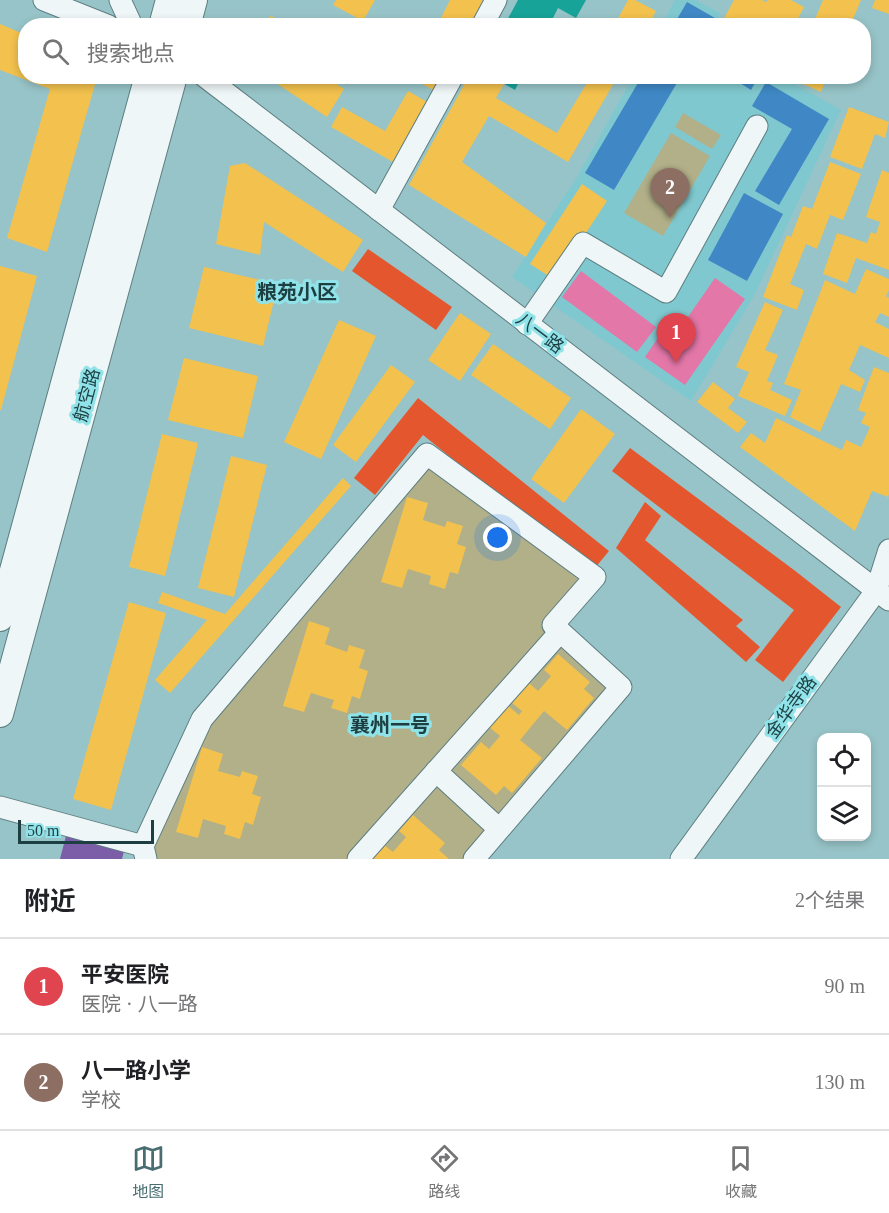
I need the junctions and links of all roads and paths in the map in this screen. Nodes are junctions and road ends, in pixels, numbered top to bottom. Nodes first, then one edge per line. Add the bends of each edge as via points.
1 (44, 0) edge
2 (120, 0) edge
3 (169, 0) edge
4 (194, 0) edge
5 (496, 0) edge
6 (89, 18) edge
7 (128, 18) edge
8 (164, 18) edge
9 (189, 18) edge
10 (486, 18) edge
11 (146, 84) edge
12 (172, 84) edge
13 (214, 84) edge
14 (449, 84) edge
15 (757, 126) dead end
16 (379, 210) junction
17 (527, 324) junction
18 (889, 550) edge
19 (883, 595) edge
20 (0, 618) edge
21 (560, 632) junction
22 (0, 714) edge
23 (436, 771) junction
24 (0, 807) edge
25 (500, 829) junction
26 (145, 853) edge
27 (358, 859) edge
28 (474, 859) edge
29 (681, 859) edge

1 - 6 street
2 - 7 street
3 - 8 main road
4 - 9 main road
5 - 10 street
11 - 20 main road, 航空路
12 - 22 main road, 航空路
13 - 16 street, 八一路
14 - 16 street
15 - 17 street via 666,292 583,243
16 - 17 street, 八一路
17 - 19 street, 八一路
18 - 19 street, 金华寺路
19 - 29 street, 金华寺路
21 - 23 street
21 - 25 street via 621,687
21 - 26 street via 553,625 595,577 428,454 202,719
23 - 25 street
23 - 27 street
24 - 26 street
25 - 28 street

